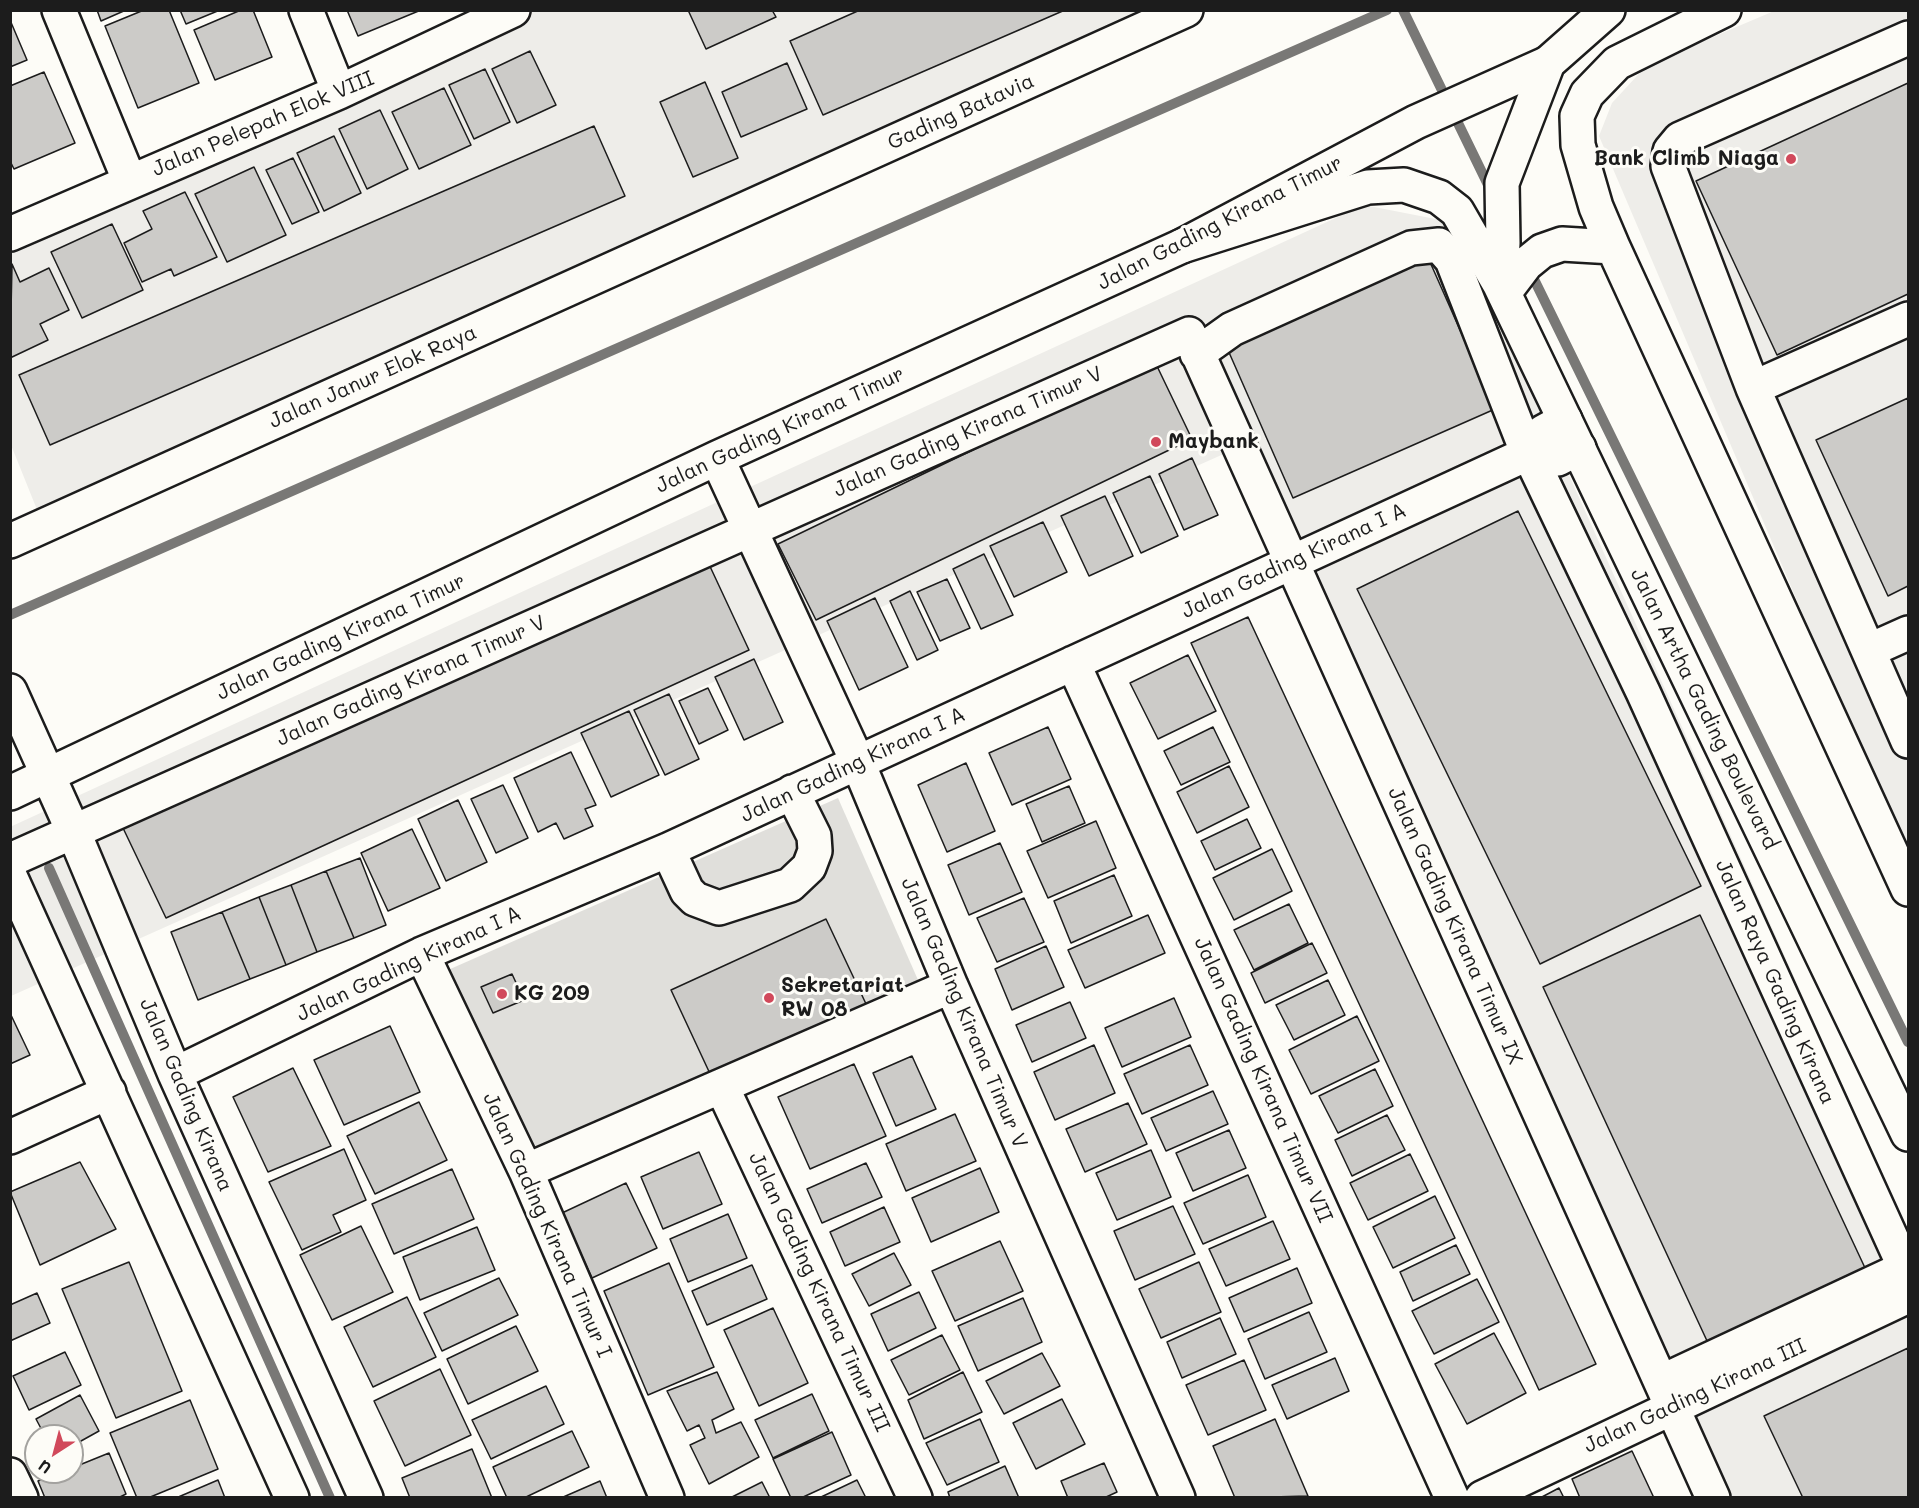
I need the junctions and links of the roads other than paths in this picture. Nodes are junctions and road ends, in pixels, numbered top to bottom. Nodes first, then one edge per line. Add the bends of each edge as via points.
1 (59, 10) edge
2 (306, 10) edge
3 (513, 10) edge
4 (1186, 10) edge
5 (1608, 10) edge
6 (1724, 10) edge
7 (1908, 38) edge
8 (1548, 63) junction
9 (339, 92) junction
10 (130, 182) junction
11 (736, 214) joint
12 (10, 234) edge
13 (1604, 245) junction
14 (1182, 246) junction
15 (1507, 285) junction
16 (1908, 320) edge
17 (1193, 344) junction
18 (1754, 388) junction
19 (1572, 434) junction
20 (1529, 453) junction
21 (717, 458) junction
22 (747, 529) junction
23 (10, 541) edge
24 (1290, 562) junction
25 (1908, 633) edge
26 (1870, 650) junction
27 (1073, 663) junction
28 (10, 691) edge
29 (1908, 741) edge
30 (858, 764) junction
31 (48, 777) junction
32 (792, 792) junction
33 (10, 793) edge
34 (74, 833) junction
35 (668, 850) junction
36 (10, 860) edge
37 (10, 876) edge
38 (1908, 889) edge
39 (422, 954) junction
40 (951, 986) junction
41 (175, 1074) junction
42 (722, 1087) junction
43 (110, 1092) junction
44 (1908, 1134) edge
45 (10, 1137) edge
46 (526, 1171) junction
47 (1908, 1296) edge
48 (1666, 1394) junction
49 (10, 1475) edge
50 (21, 1497) edge
51 (292, 1497) edge
52 (366, 1497) edge
53 (667, 1497) edge
54 (915, 1497) edge
55 (1178, 1497) edge
56 (1452, 1497) edge
57 (1482, 1497) edge
58 (1713, 1497) edge

1 - 10 street
2 - 9 street
3 - 9 street, Jalan Pelepah Elok VIII
4 - 11 street, Gading Batavia
5 - 8 street
6 - 13 street via 1617,63 1587,94 1576,116 1578,145
7 - 18 street via 1680,139 1670,151 1668,166
8 - 14 street, Jalan Gading Kirana Timur via 1416,122
8 - 15 street via 1502,183
9 - 10 street, Jalan Pelepah Elok VIII
10 - 12 street, Jalan Pelepah Elok VIII
11 - 23 street, Jalan Janur Elok Raya
13 - 15 street via 1563,244 1542,251
13 - 38 street
14 - 15 street, Jalan Artha Gading Boulevard via 1368,187 1404,185 1438,197 1457,211
14 - 21 street, Jalan Gading Kirana Timur
15 - 19 street, Jalan Artha Gading Boulevard
16 - 18 street
17 - 20 street via 1411,248 1439,245 1452,260
17 - 22 street, Jalan Gading Kirana Timur V
17 - 24 street, Jalan Gading Kirana Timur IX
18 - 26 street
19 - 20 street via 1558,459
19 - 44 street, Jalan Artha Gading Boulevard
20 - 24 street, Jalan Gading Kirana I A
20 - 48 street, Jalan Raya Gading Kirana via 1643,692 1905,1268
21 - 22 street, Jalan Gading Kirana Timur V
21 - 31 street, Jalan Gading Kirana Timur
22 - 30 street, Jalan Gading Kirana Timur V
22 - 34 street, Jalan Gading Kirana Timur V
24 - 27 street, Jalan Gading Kirana I A
24 - 48 street, Jalan Gading Kirana Timur IX
25 - 26 street
26 - 29 street
27 - 30 street, Jalan Gading Kirana I A
27 - 56 street, Jalan Gading Kirana Timur VII
28 - 31 street, Jalan Gading Kirana
30 - 32 street, Jalan Gading Kirana I A
30 - 40 street, Jalan Gading Kirana Timur V
31 - 33 street, Jalan Gading Kirana Timur
31 - 34 street, Jalan Gading Kirana
32 - 35 street, Jalan Gading Kirana I A
32 - 35 street via 814,836 815,851 809,867 790,885 719,908 695,899 687,891
34 - 36 street
34 - 41 street, Jalan Gading Kirana
35 - 39 street, Jalan Gading Kirana I A
37 - 43 street
39 - 41 street, Jalan Gading Kirana I A
39 - 46 street, Jalan Gading Kirana Timur I
40 - 42 street
40 - 55 street, Jalan Gading Kirana Timur V
41 - 52 street, Jalan Gading Kirana
42 - 46 street
42 - 54 street, Jalan Gading Kirana Timur III
43 - 45 street
43 - 51 street
46 - 53 street, Jalan Gading Kirana Timur I
47 - 48 street, Jalan Gading Kirana III
48 - 57 street, Jalan Gading Kirana III
48 - 58 street, Jalan Gading Kirana Timur IX
49 - 50 street

